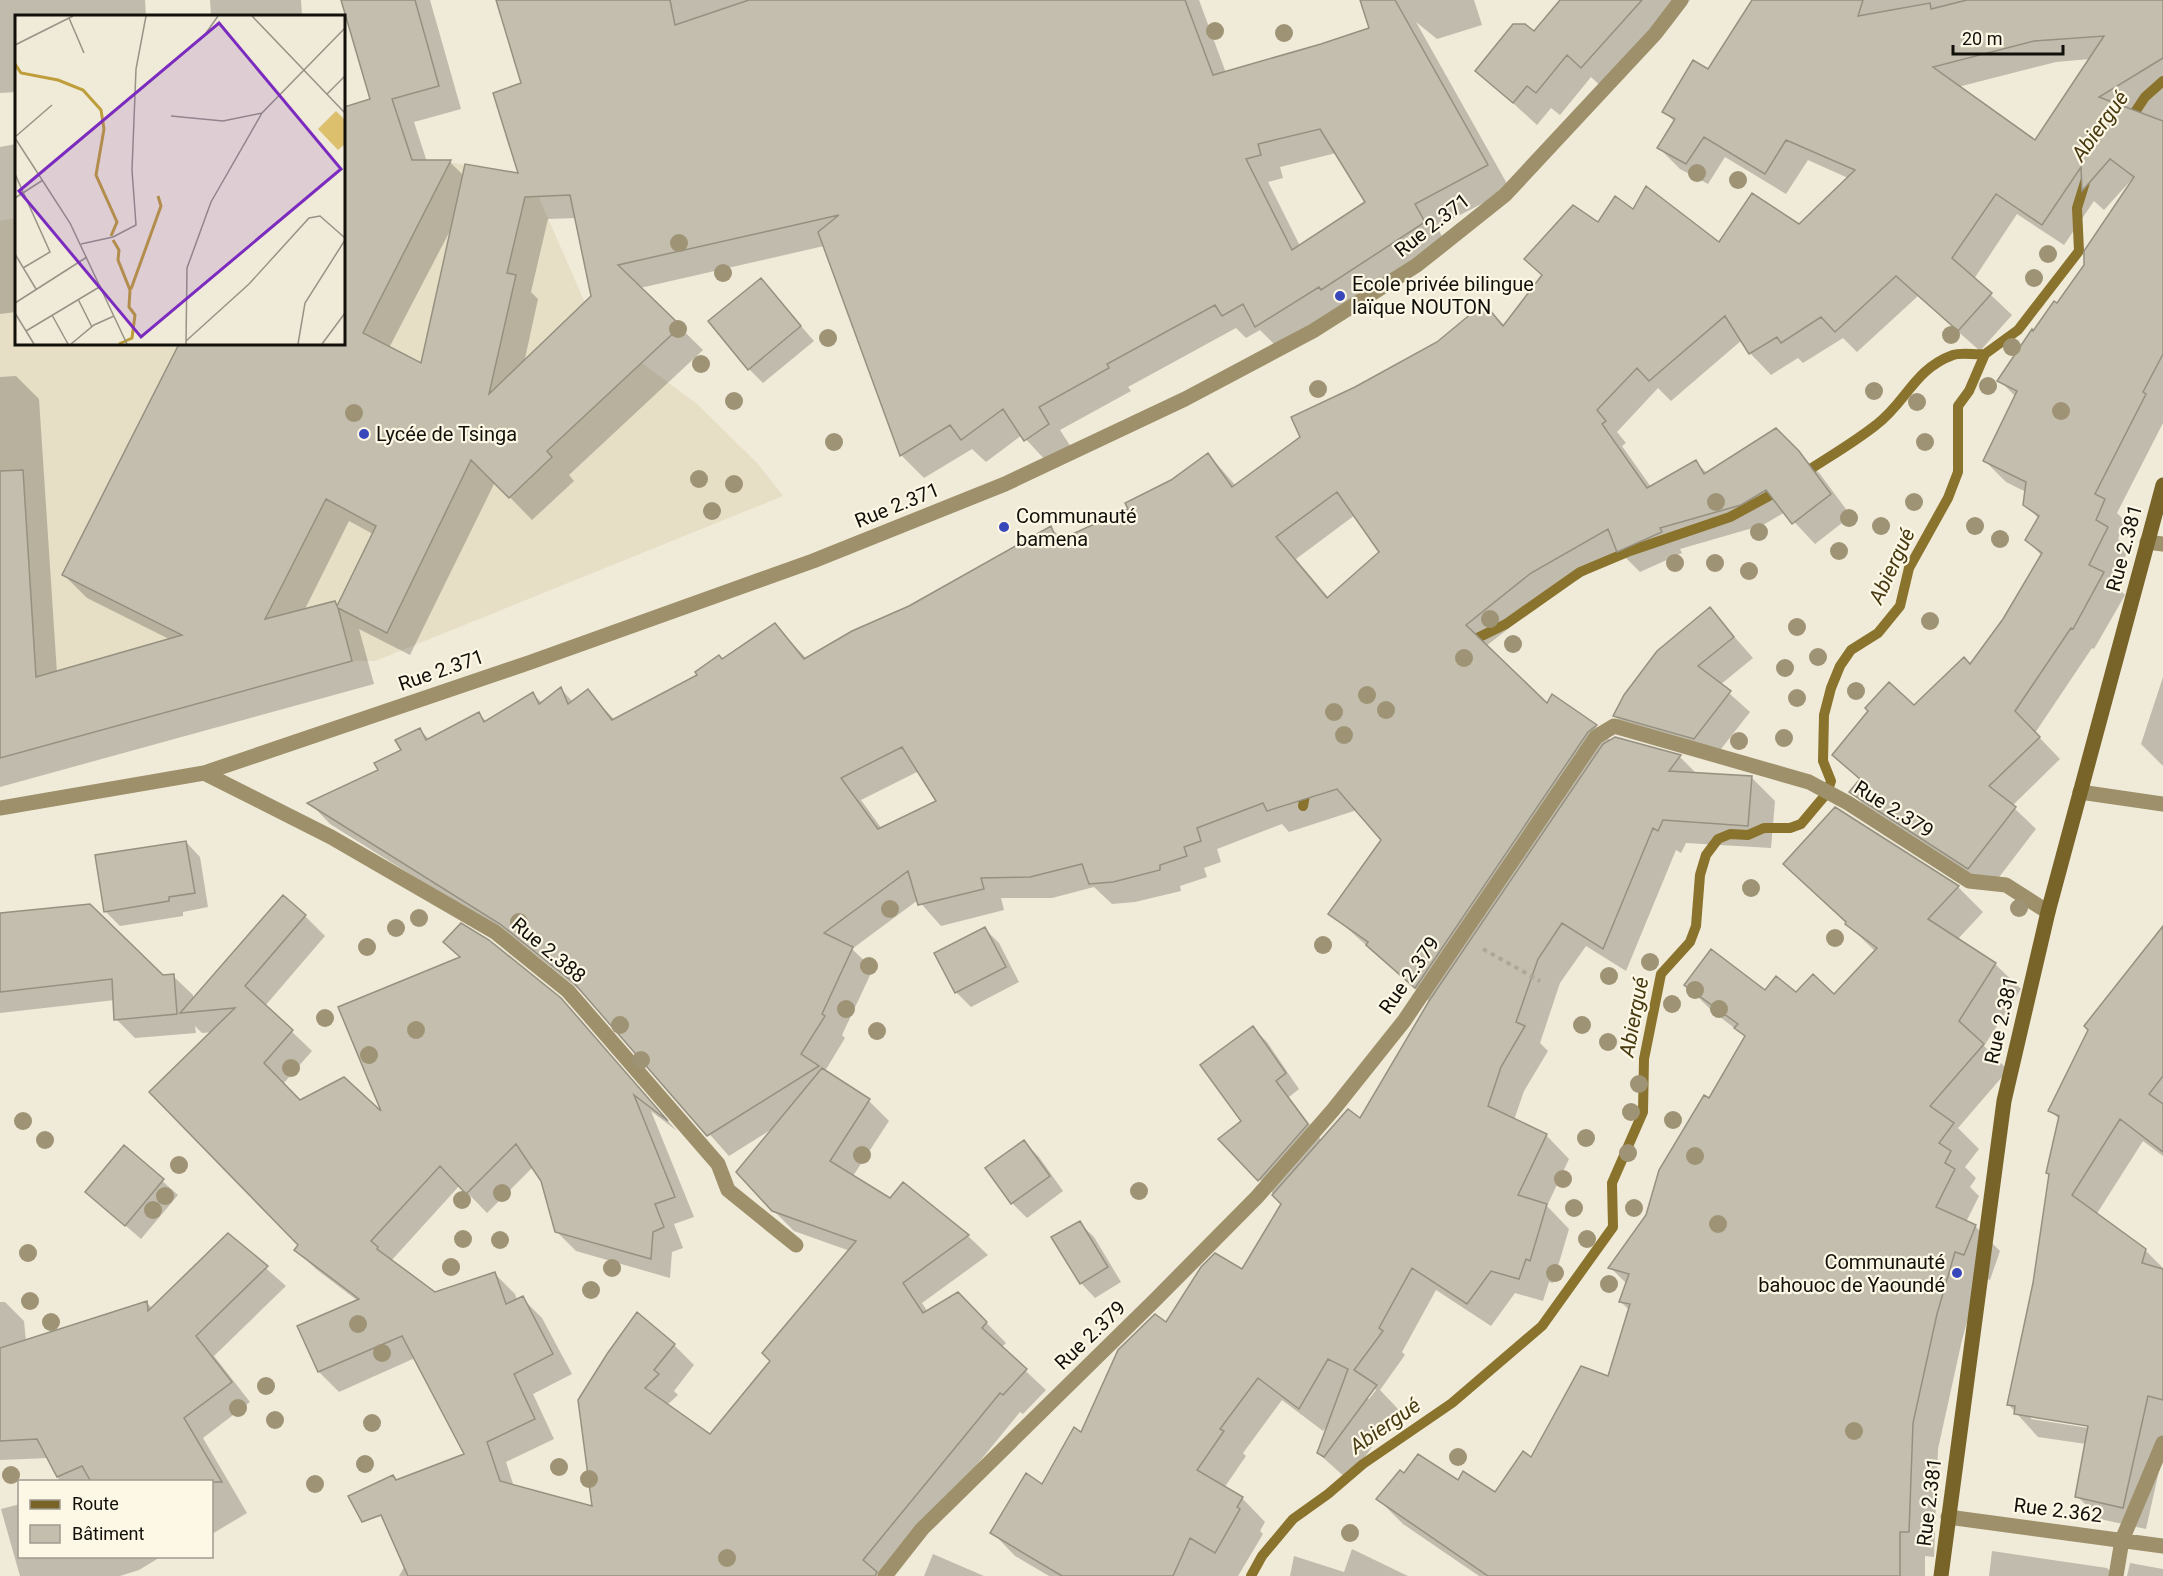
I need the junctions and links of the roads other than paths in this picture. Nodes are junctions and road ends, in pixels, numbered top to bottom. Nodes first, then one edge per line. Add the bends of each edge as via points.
1 (1681, 0) edge
2 (2163, 485) edge
3 (2147, 542) junction
4 (2163, 544) edge
5 (204, 773) junction
6 (2080, 792) junction
7 (2163, 804) edge
8 (0, 808) edge
9 (2048, 912) junction
10 (796, 1245) dead end
11 (2163, 1443) edge
12 (1948, 1517) junction
13 (2122, 1540) junction
14 (2163, 1546) edge
15 (885, 1576) edge
16 (1941, 1576) edge
17 (2116, 1576) edge

1 - 5 street, Rue 2.371 via 1655,34 1505,195 1417,265 1312,331 1185,399 1005,484 813,561
2 - 3 street, Rue 2.381
3 - 4 street
3 - 6 street, Rue 2.381
5 - 8 street, Rue 2.371
5 - 10 street, Rue 2.388 via 330,837 495,932 568,991 718,1164 728,1190
6 - 7 street
6 - 9 street, Rue 2.381
9 - 12 street, Rue 2.381 via 2004,1101
9 - 15 street, Rue 2.379 via 2006,885 1969,881 1809,782 1614,726 1596,737 1404,1021 1334,1110 1257,1197 922,1529
11 - 13 street
12 - 13 street, Rue 2.362
12 - 16 street, Rue 2.381
13 - 14 street, Rue 2.362
13 - 17 street

